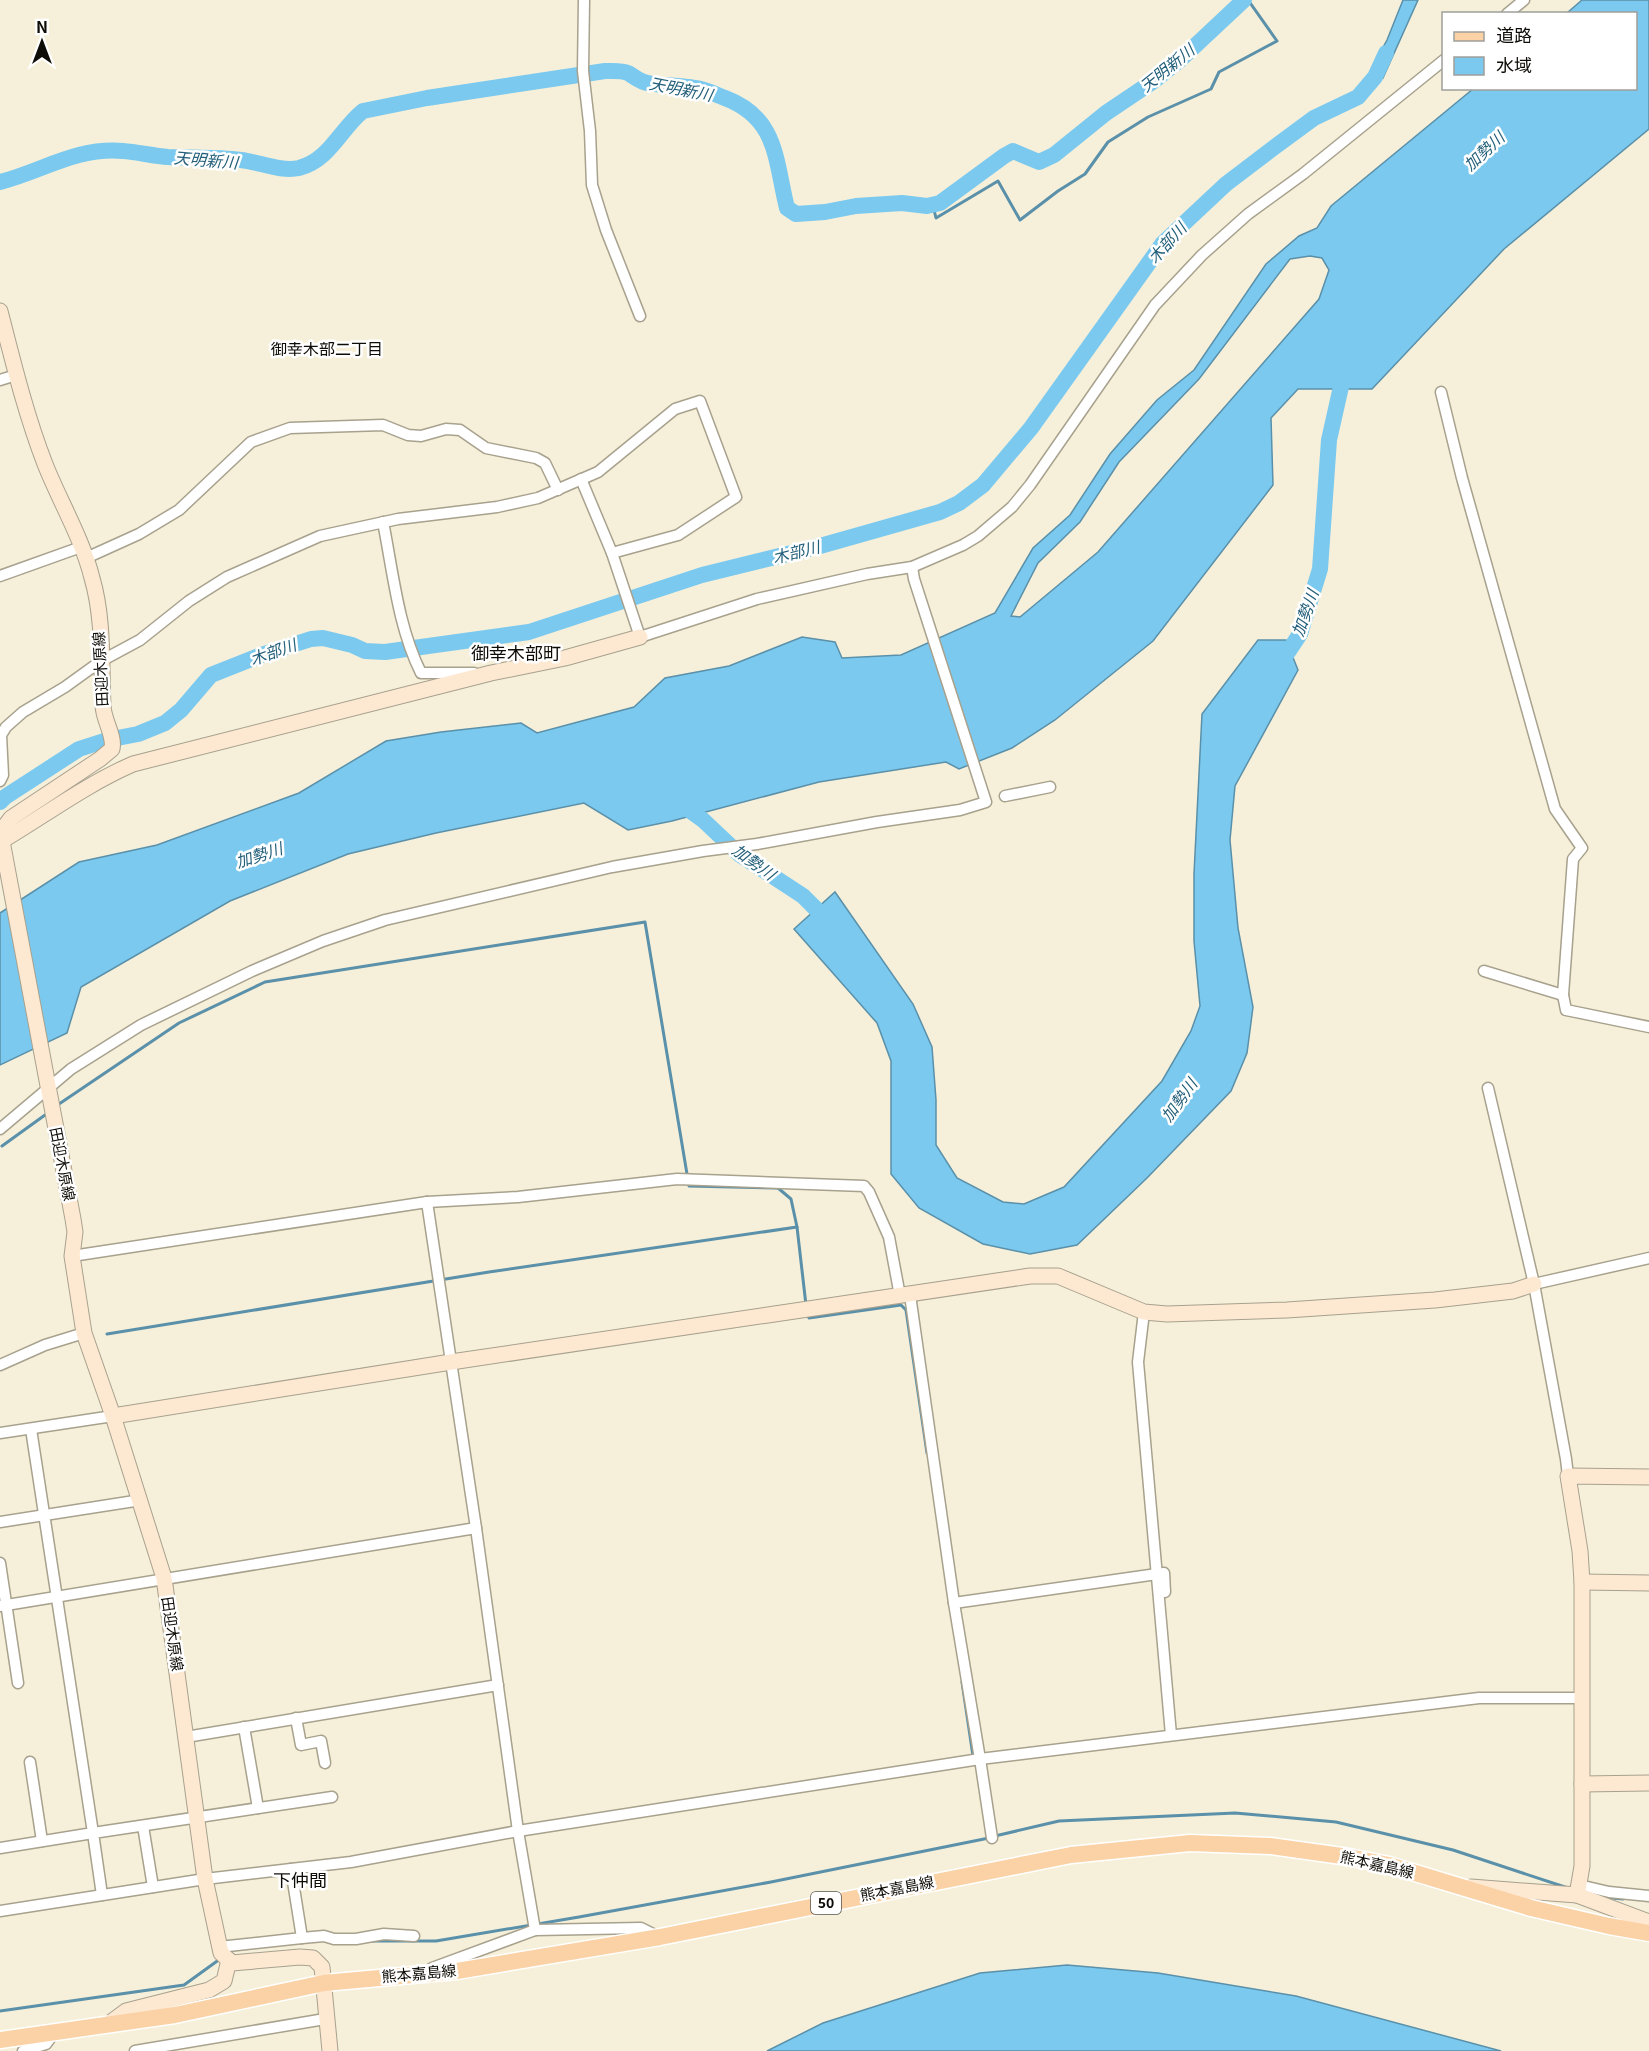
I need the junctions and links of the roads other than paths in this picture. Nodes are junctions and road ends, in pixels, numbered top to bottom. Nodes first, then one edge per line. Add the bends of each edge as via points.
1 (584, 0) edge
2 (1524, 0) edge
3 (1509, 12) edge
4 (1442, 61) edge
5 (0, 311) edge
6 (640, 316) dead end
7 (16, 375) junction
8 (0, 380) edge
9 (1441, 392) dead end
10 (581, 479) junction
11 (558, 490) junction
12 (382, 522) junction
13 (83, 553) junction
14 (612, 553) junction
15 (912, 567) junction
16 (0, 576) edge
17 (640, 637) junction
18 (101, 661) junction
19 (491, 672) junction
20 (0, 781) edge
21 (1050, 788) dead end
22 (1005, 796) dead end
23 (1, 841) edge
24 (1484, 971) dead end
25 (1563, 995) junction
26 (1649, 1027) edge
27 (48, 1088) junction
28 (1488, 1088) dead end
29 (0, 1129) edge
30 (427, 1202) junction
31 (72, 1256) junction
32 (1649, 1258) edge
33 (1534, 1284) junction
34 (905, 1296) junction
35 (1144, 1312) junction
36 (84, 1333) junction
37 (452, 1362) junction
38 (0, 1365) edge
39 (113, 1416) junction
40 (31, 1429) junction
41 (0, 1434) edge
42 (1568, 1476) junction
43 (1649, 1477) edge
44 (141, 1500) junction
45 (45, 1515) junction
46 (0, 1522) edge
47 (476, 1528) junction
48 (0, 1563) edge
49 (1156, 1574) junction
50 (164, 1578) junction
51 (1582, 1582) junction
52 (1649, 1583) edge
53 (57, 1597) junction
54 (954, 1603) junction
55 (3, 1606) edge
56 (18, 1683) dead end
57 (498, 1685) junction
58 (1582, 1698) junction
59 (296, 1718) junction
60 (244, 1727) junction
61 (1171, 1735) junction
62 (186, 1737) junction
63 (981, 1759) junction
64 (30, 1762) dead end
65 (325, 1763) dead end
66 (1649, 1783) edge
67 (1582, 1784) junction
68 (332, 1797) dead end
69 (258, 1808) junction
70 (196, 1818) junction
71 (144, 1826) junction
72 (518, 1831) junction
73 (93, 1833) junction
74 (992, 1838) dead end
75 (42, 1841) junction
76 (0, 1848) edge
77 (291, 1869) junction
78 (205, 1879) junction
79 (153, 1887) junction
80 (1462, 1887) junction
81 (1578, 1890) junction
82 (102, 1895) junction
83 (1649, 1896) edge
84 (0, 1908) edge
85 (1649, 1922) edge
86 (535, 1930) junction
87 (1649, 1933) edge
88 (414, 1936) dead end
89 (660, 1937) junction
90 (302, 1938) junction
91 (223, 1953) junction
92 (421, 1973) junction
93 (325, 1989) junction
94 (319, 2020) dead end
95 (107, 2025) junction
96 (54, 2032) junction
97 (0, 2040) edge
98 (23, 2051) edge
99 (135, 2051) edge
100 (330, 2051) edge

1 - 6 street via 583,71 592,185
2 - 3 street
4 - 15 street via 1202,255 1155,305 1012,507 978,536
5 - 7 street, 田迎木原線
7 - 8 street
7 - 13 street, 田迎木原線 via 44,462
9 - 25 street via 1555,809 1582,848 1573,859
10 - 11 street
10 - 14 street
10 - 14 street via 598,472 675,409 700,401 736,497 678,535
11 - 12 street via 496,507
11 - 13 street via 544,463 536,458 486,448 460,430 446,429 421,436 383,425 290,428 251,442 179,510 139,534
12 - 18 street via 321,536 227,577 140,640
12 - 19 street via 404,628 421,673
13 - 16 street
13 - 18 street, 田迎木原線 via 97,602
14 - 17 street
15 - 17 street via 757,599
15 - 27 street via 986,802 960,810 612,867 385,920 323,941 177,1007 141,1025
17 - 19 street via 565,658
18 - 20 street via 6,727 1,735
18 - 23 street, 田迎木原線 via 103,713 112,749 11,818
19 - 23 street via 133,764 78,792
21 - 22 street
23 - 27 street, 田迎木原線
24 - 25 street
25 - 26 street via 1566,1010
27 - 29 street
27 - 31 street, 田迎木原線 via 75,1232
28 - 33 street
30 - 31 street
30 - 34 street via 518,1197 677,1179 864,1186 889,1238
30 - 37 street
31 - 36 street, 田迎木原線
32 - 33 street
33 - 35 street via 1513,1291 1435,1300 1287,1310
33 - 42 street
34 - 35 street via 1030,1276 1058,1276
34 - 37 street
34 - 54 street
35 - 49 street via 1138,1362
36 - 38 street
36 - 39 street, 田迎木原線
37 - 39 street
37 - 47 street
39 - 40 street
39 - 44 street, 田迎木原線
40 - 41 street
40 - 45 street
42 - 43 street
42 - 51 street
44 - 45 street
44 - 50 street, 田迎木原線
45 - 46 street
45 - 53 street
47 - 50 street
47 - 57 street
48 - 55 street
49 - 54 street
49 - 61 street via 1164,1574
50 - 53 street
50 - 62 street, 田迎木原線
51 - 52 street
51 - 58 street
53 - 55 street
53 - 73 street
54 - 63 street
55 - 56 street
57 - 59 street
57 - 72 street
58 - 61 street via 1479,1698
58 - 67 street
59 - 60 street
59 - 65 street via 301,1745 321,1741
60 - 62 street
60 - 69 street
61 - 63 street
62 - 70 street, 田迎木原線
63 - 72 street
63 - 74 street
64 - 75 street
66 - 67 street
67 - 81 street via 1582,1866
68 - 69 street
69 - 70 street
70 - 71 street
70 - 78 street, 田迎木原線
71 - 73 street
71 - 79 street
72 - 77 street via 351,1862
72 - 86 street
73 - 75 street
73 - 82 street
75 - 76 street
77 - 78 street
77 - 90 street
78 - 79 street
78 - 91 street, 田迎木原線
79 - 82 street
80 - 81 street
80 - 87 main road, 熊本嘉島線 / 50 via 1563,1916
80 - 89 main road, 熊本嘉島線 / 50 via 1349,1857 1270,1846 1190,1844 1071,1855
81 - 83 street
81 - 85 street
82 - 84 street
86 - 89 street via 640,1928
86 - 92 street
88 - 90 street
89 - 92 main road, 熊本嘉島線 / 50 via 457,1971
90 - 91 street
91 - 93 street via 232,1963 313,1958 322,1967
91 - 95 street via 224,1981 209,1990 126,2011
92 - 93 main road, 熊本嘉島線 / 50
93 - 95 main road, 熊本嘉島線 / 50
93 - 100 street
94 - 99 street
95 - 96 main road, 熊本嘉島線 / 50
96 - 97 main road, 熊本嘉島線 / 50
96 - 98 street via 46,2043

